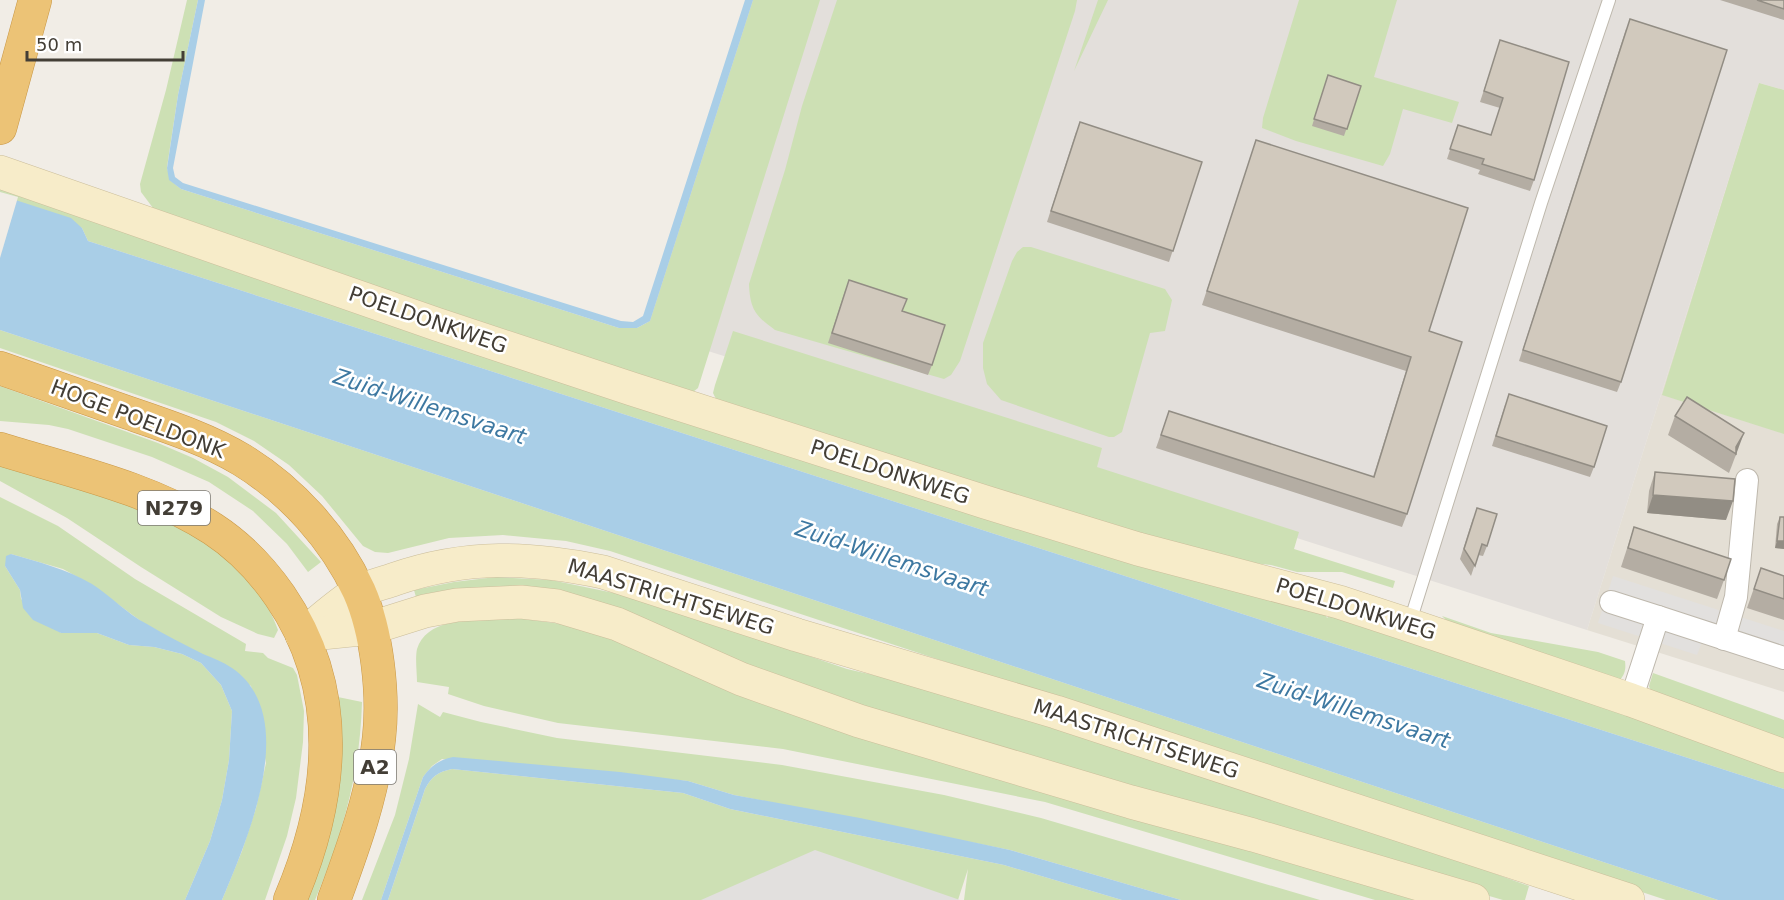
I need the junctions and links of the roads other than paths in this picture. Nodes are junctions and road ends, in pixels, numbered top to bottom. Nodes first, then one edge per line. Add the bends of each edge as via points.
1 (35, 0) edge
2 (1609, 0) edge
3 (2, 121) edge
4 (0, 172) edge
5 (0, 368) edge
6 (0, 449) edge
7 (1747, 480) dead end
8 (359, 591) junction
9 (1611, 602) dead end
10 (1658, 617) junction
11 (1409, 624) junction
12 (371, 628) junction
13 (302, 635) junction
14 (1724, 639) junction
15 (1784, 658) edge
16 (1631, 700) junction
17 (1784, 756) edge
18 (1571, 891) edge
19 (290, 900) edge
20 (334, 900) edge
21 (1473, 900) edge
22 (1628, 900) edge

1 - 3 highway
2 - 11 lane
4 - 11 main road, POELDONKWEG via 436,324 886,471 1138,549
5 - 8 highway, HOGE POELDONK via 208,442 242,460 303,510 335,550
6 - 13 highway, N279 via 136,492 212,529 239,549 271,584
7 - 14 street via 1736,597
8 - 12 highway, HOGE POELDONK
8 - 13 main road, MAASTRICHTSEWEG
8 - 18 main road, MAASTRICHTSEWEG via 419,571 478,560 528,560 603,573 1056,712
9 - 10 street
10 - 14 street
10 - 16 street
11 - 16 main road, POELDONKWEG
12 - 13 main road, MAASTRICHTSEWEG
12 - 20 highway, A2 via 381,709 379,738 363,817
12 - 21 main road, MAASTRICHTSEWEG via 425,611 479,602 521,602 576,610 741,679 859,721
13 - 19 highway, A2 via 318,679 326,726 326,755 316,828
14 - 15 street
16 - 17 main road, POELDONKWEG
18 - 22 main road, MAASTRICHTSEWEG

